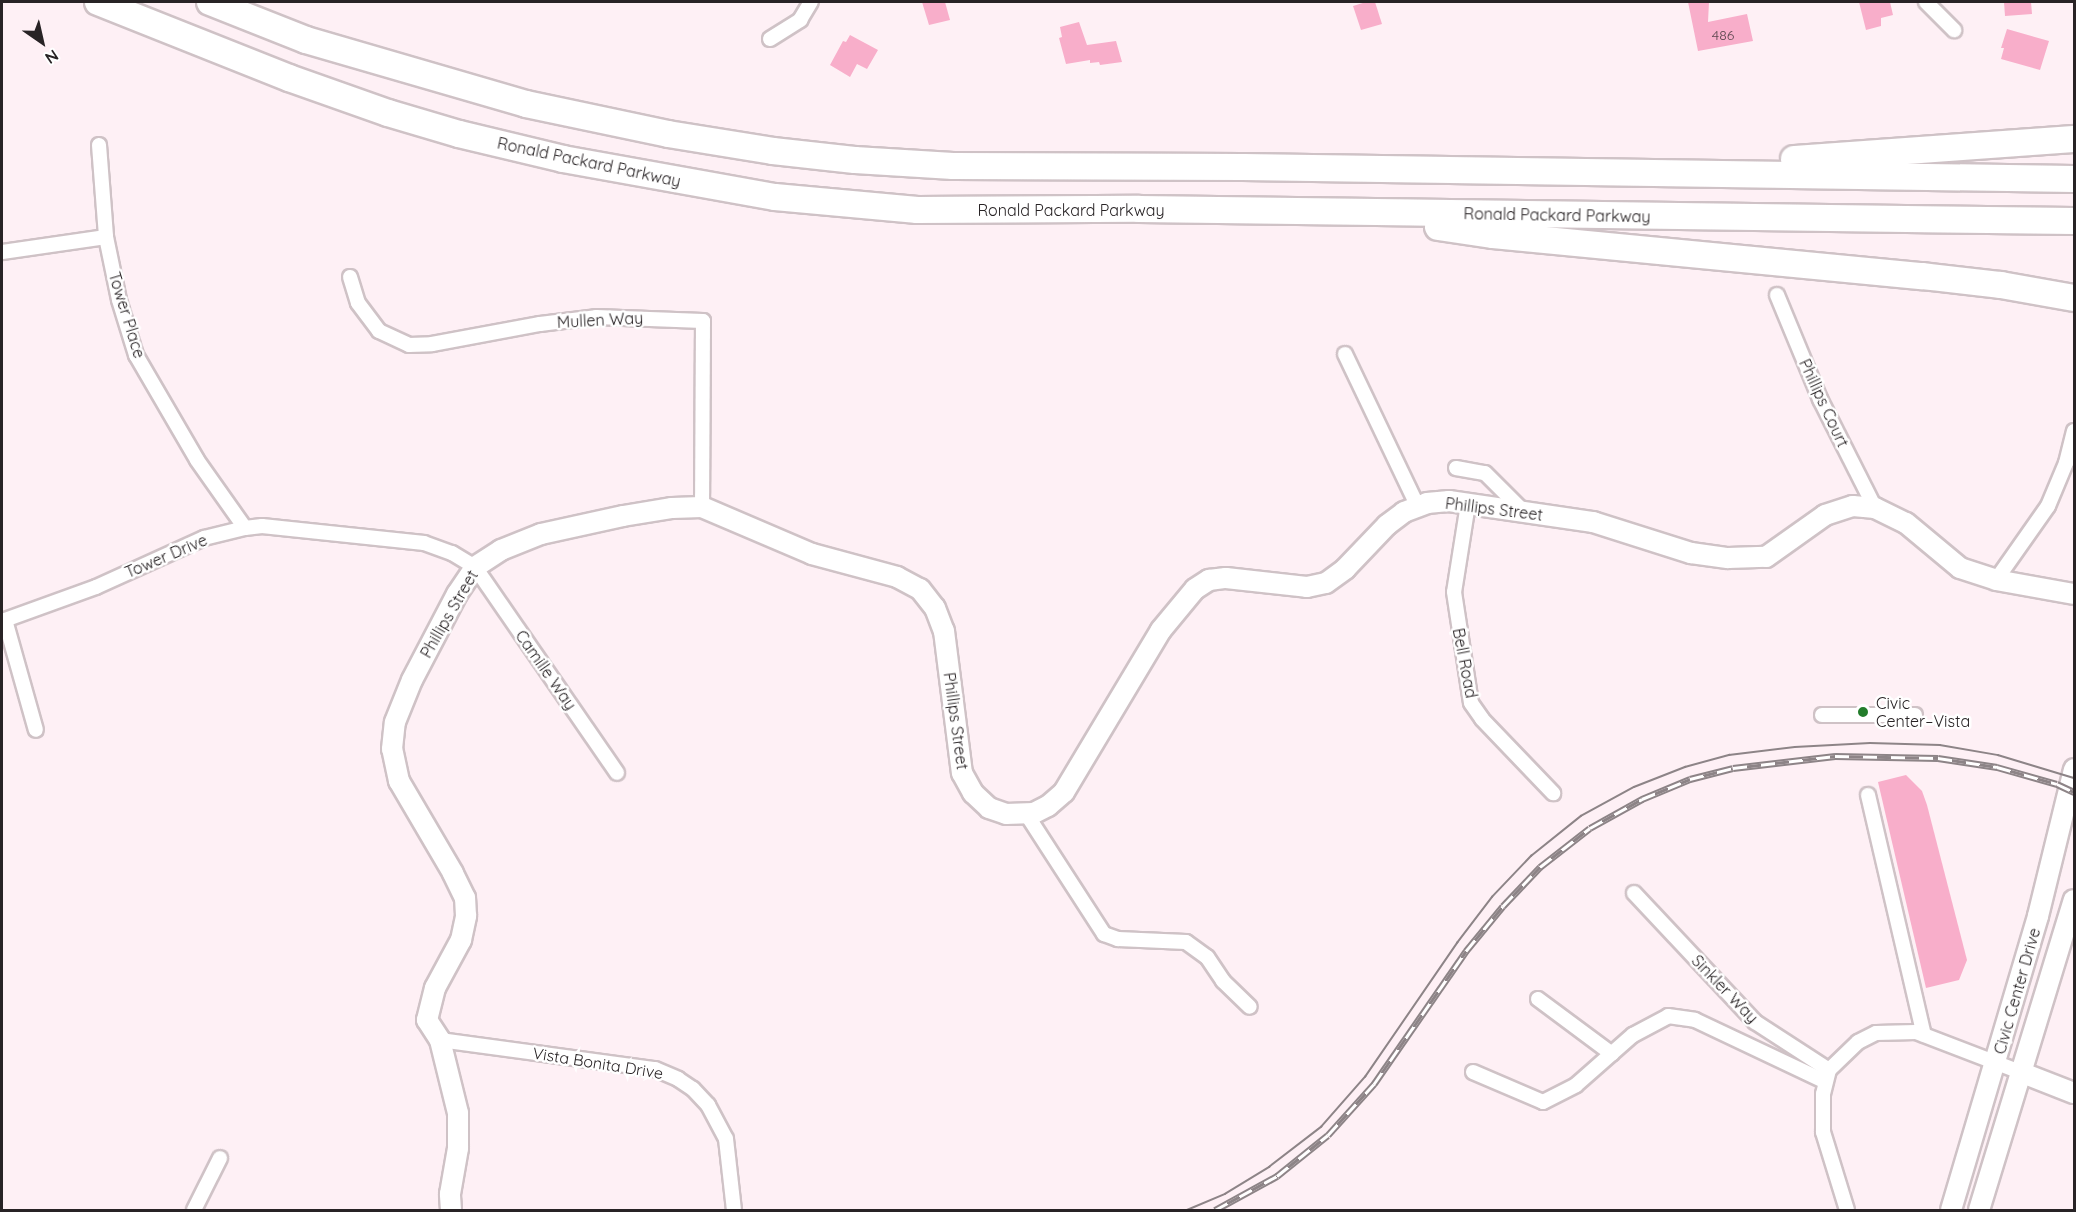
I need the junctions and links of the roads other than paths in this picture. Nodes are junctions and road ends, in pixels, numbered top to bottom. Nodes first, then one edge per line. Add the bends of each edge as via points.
1 (98, 2) edge
2 (210, 2) edge
3 (811, 2) edge
4 (1926, 2) edge
5 (1954, 30) dead end
6 (770, 39) dead end
7 (2074, 139) edge
8 (99, 145) dead end
9 (1608, 171) junction
10 (2074, 179) edge
11 (1343, 213) junction
12 (2074, 221) edge
13 (106, 237) junction
14 (2, 252) edge
15 (350, 277) dead end
16 (1777, 295) dead end
17 (2074, 298) edge
18 (1345, 354) dead end
19 (2074, 431) edge
20 (1456, 468) dead end
21 (1468, 504) junction
22 (1417, 505) junction
23 (702, 507) junction
24 (1875, 508) junction
25 (1525, 513) junction
26 (244, 528) junction
27 (475, 567) junction
28 (1996, 580) junction
29 (2074, 594) edge
30 (3, 620) edge
31 (1822, 715) dead end
32 (1915, 715) dead end
33 (36, 730) dead end
34 (2074, 769) edge
35 (617, 772) dead end
36 (1553, 793) dead end
37 (1868, 795) dead end
38 (1027, 814) junction
39 (1634, 893) dead end
40 (2074, 900) edge
41 (1538, 999) dead end
42 (1250, 1007) dead end
43 (1923, 1035) junction
44 (440, 1040) junction
45 (1612, 1054) junction
46 (1996, 1062) junction
47 (1473, 1072) dead end
48 (2020, 1072) junction
49 (1826, 1075) junction
50 (2074, 1093) edge
51 (220, 1158) dead end
52 (194, 1210) edge
53 (451, 1210) edge
54 (734, 1210) edge
55 (1847, 1210) edge
56 (1951, 1210) edge
57 (1979, 1210) edge

1 - 11 highway, Ronald Packard Parkway via 201,45 388,113 563,159 671,181 775,197 917,210
2 - 9 highway via 306,40 515,101 597,120 773,151 953,166
3 - 6 street via 800,20
4 - 5 street
7 - 9 highway
8 - 13 street, Tower Place
9 - 10 highway
11 - 12 highway, Ronald Packard Parkway
11 - 17 highway via 1493,235 1922,276
13 - 14 street
13 - 26 street, Tower Place via 136,355 196,460
15 - 23 street, Mullen Way via 358,303 379,331 409,345 596,317 703,321
16 - 24 street, Phillips Court via 1820,399
18 - 22 street
19 - 28 street via 2048,506
20 - 25 street via 1485,473
21 - 22 street, Phillips Street via 1449,501
21 - 25 street, Phillips Street
21 - 36 street, Bell Road via 1454,592 1471,703
22 - 38 street, Phillips Street via 1387,525 1326,583 1307,587 1226,578 1209,580 1195,589 1161,630 1064,792 1048,806
23 - 27 street, Phillips Street via 623,516 541,534 501,550
23 - 38 street, Phillips Street via 812,554 897,577 920,589 935,608 944,631 965,780 989,808 1006,814
24 - 25 street, Phillips Street via 1853,506 1825,515 1766,557 1728,558 1691,553 1593,522
24 - 28 street, Phillips Street via 1906,523 1960,568
26 - 27 street, Tower Drive via 262,526 424,543
26 - 30 street, Tower Drive via 204,538 96,587
27 - 35 street, Camille Way
27 - 44 street, Phillips Street via 412,680 395,722 392,749 399,781 465,898 461,940 435,988 427,1020
28 - 29 street, Phillips Street
30 - 33 street
31 - 32 street via 1864,721
34 - 46 street, Civic Center Drive via 2047,885
37 - 43 street
38 - 42 street via 1104,934 1118,939 1186,942 1207,957 1223,981
39 - 49 street, Sinkler Way via 1755,1022
40 - 48 street, Civic Center Drive
41 - 45 street
43 - 46 street
43 - 49 street via 1876,1033 1858,1042
44 - 53 street, Phillips Street via 459,1113
44 - 54 street, Vista Bonita Drive via 655,1069 678,1079 708,1105 726,1139
45 - 47 street via 1576,1085 1543,1102
45 - 49 street via 1634,1035 1668,1016 1695,1020
46 - 48 street
46 - 56 street, Civic Center Drive
48 - 50 street
48 - 57 street, Civic Center Drive
49 - 55 street via 1823,1132
51 - 52 street

